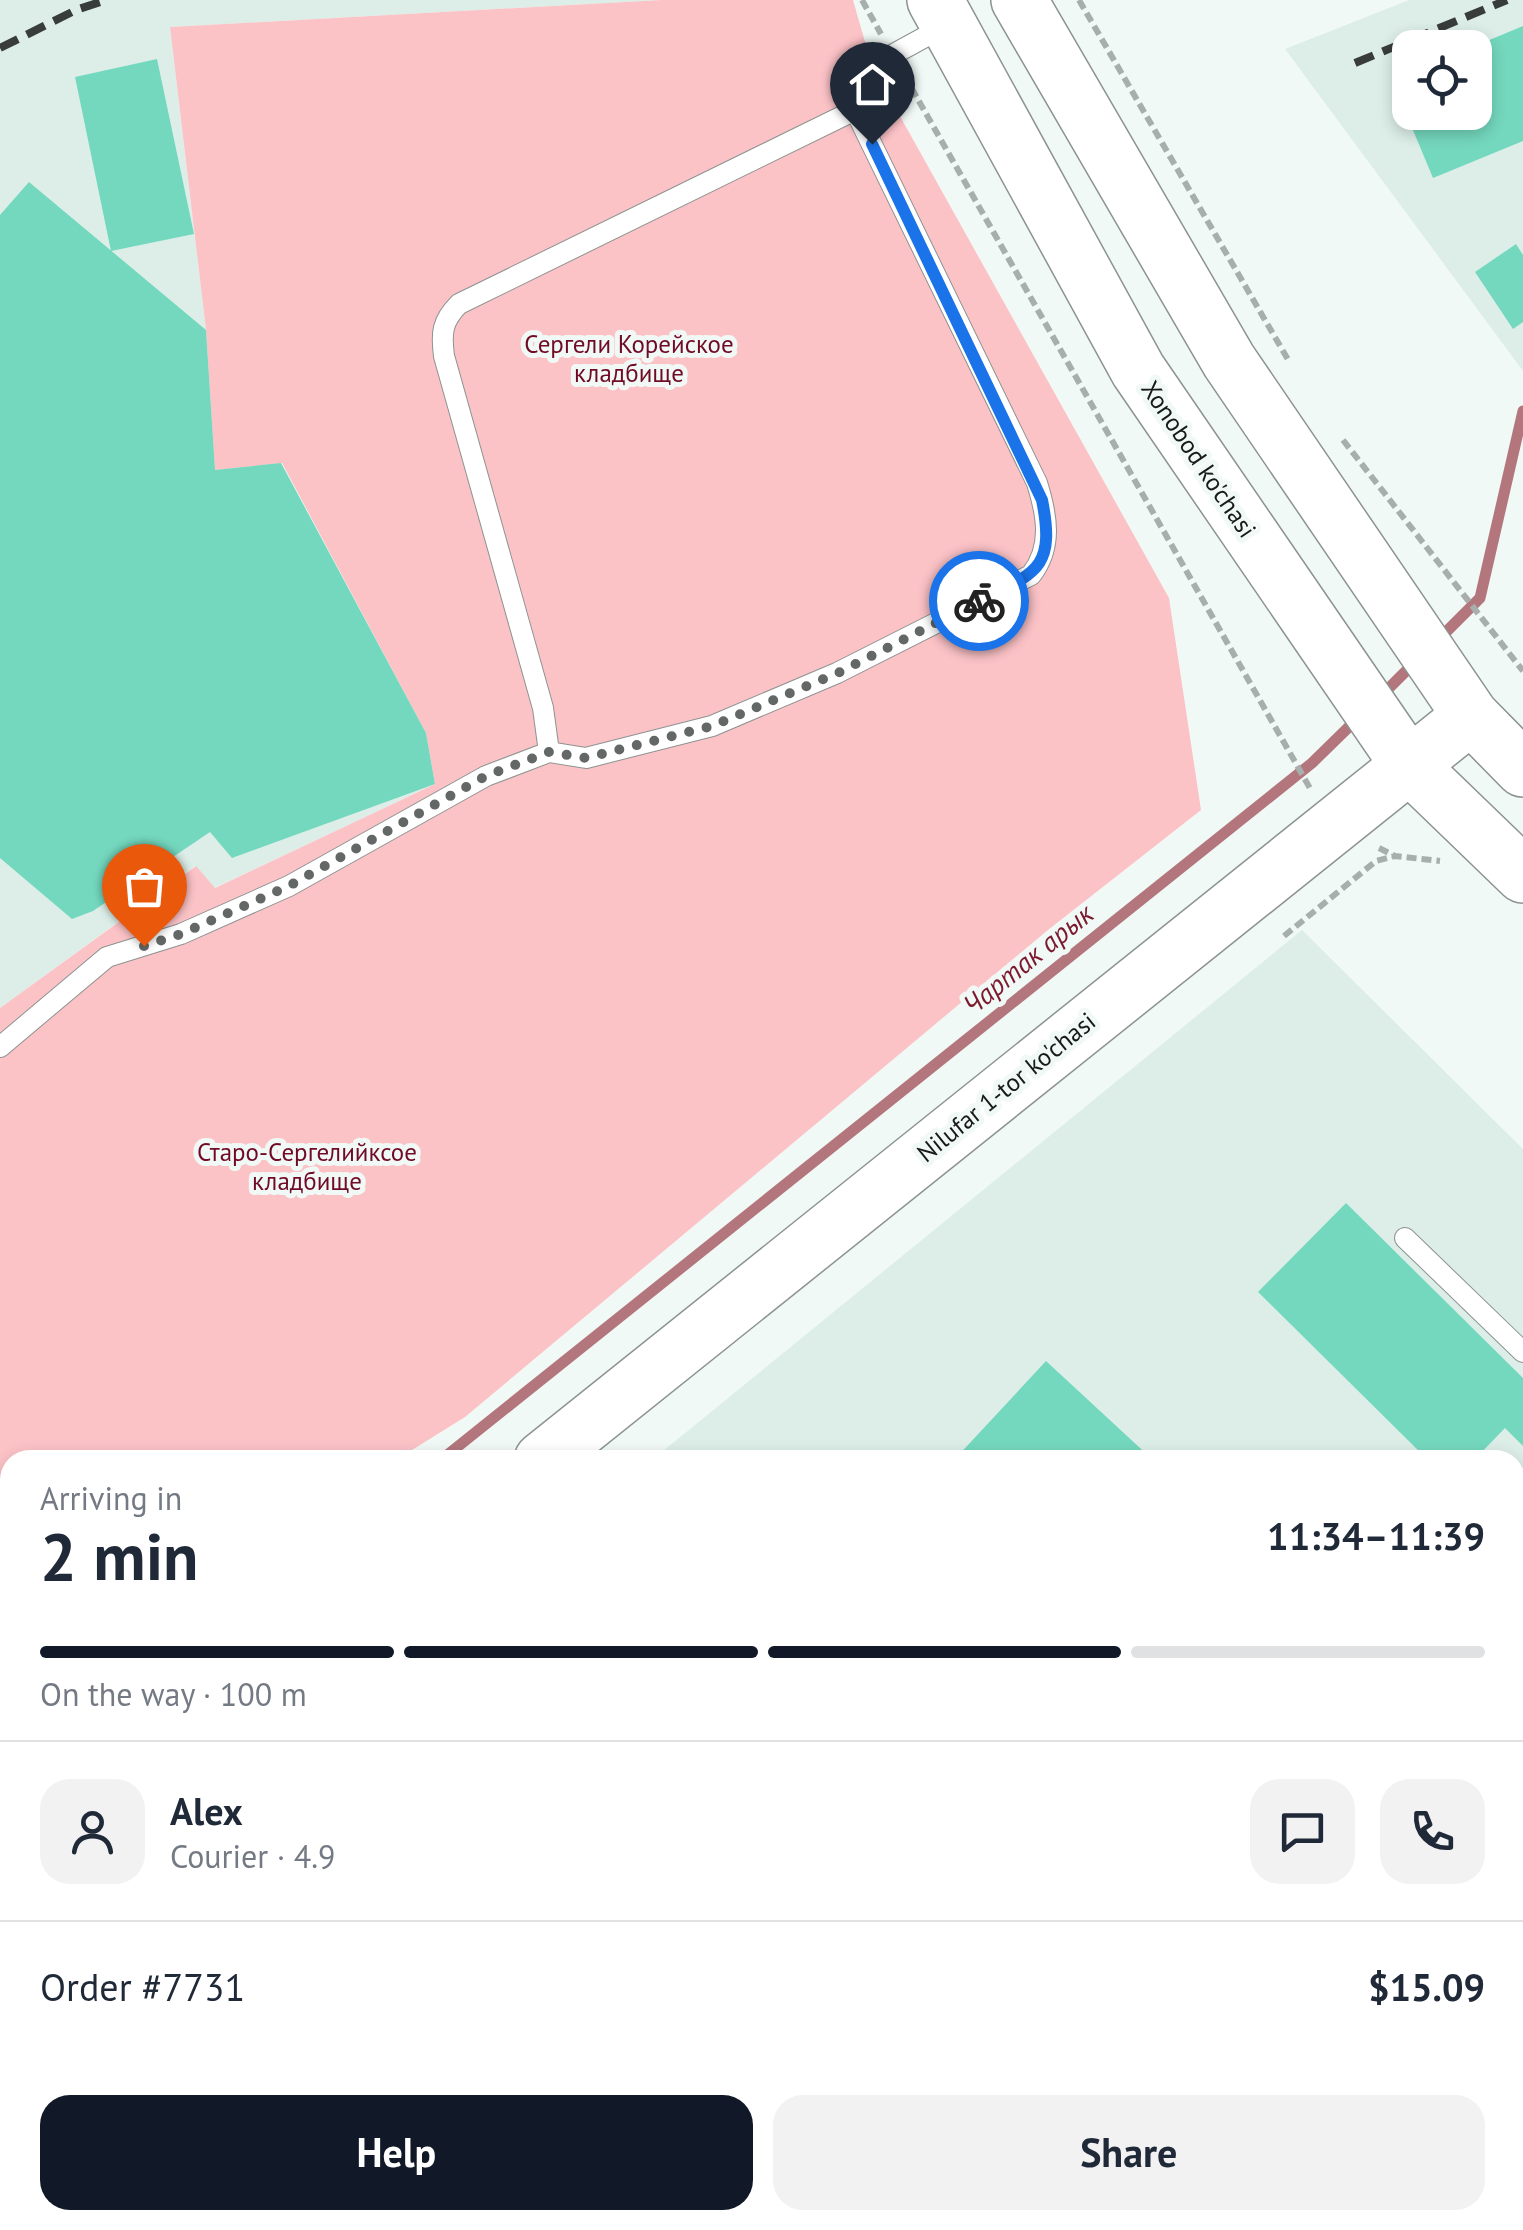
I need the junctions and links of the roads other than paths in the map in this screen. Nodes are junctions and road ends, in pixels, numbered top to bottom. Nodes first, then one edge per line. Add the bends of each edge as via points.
1 (1019, 0) edge
2 (941, 13) edge
3 (855, 110) junction
4 (1471, 716) junction
5 (549, 752) junction
6 (1408, 764) junction
7 (1523, 769) edge
8 (1523, 875) edge
9 (0, 1047) edge
10 (1405, 1238) dead end
11 (1523, 1352) edge
12 (554, 1450) edge

1 - 4 street via 1229,360
2 - 3 lane via 872,66
2 - 6 street, Xonobod ko'chasi via 1138,370
3 - 5 lane via 459,304 442,327 444,356 543,708
3 - 5 lane via 1037,483 1046,521 1044,559 1031,575 873,656 712,726 586,758
4 - 6 street, Nilufar 1-tor ko'chasi
4 - 7 street
5 - 9 lane via 486,776 289,886 181,934 107,957
6 - 8 street, Xonobod ko'chasi
6 - 12 street, Nilufar 1-tor ko'chasi
10 - 11 lane

